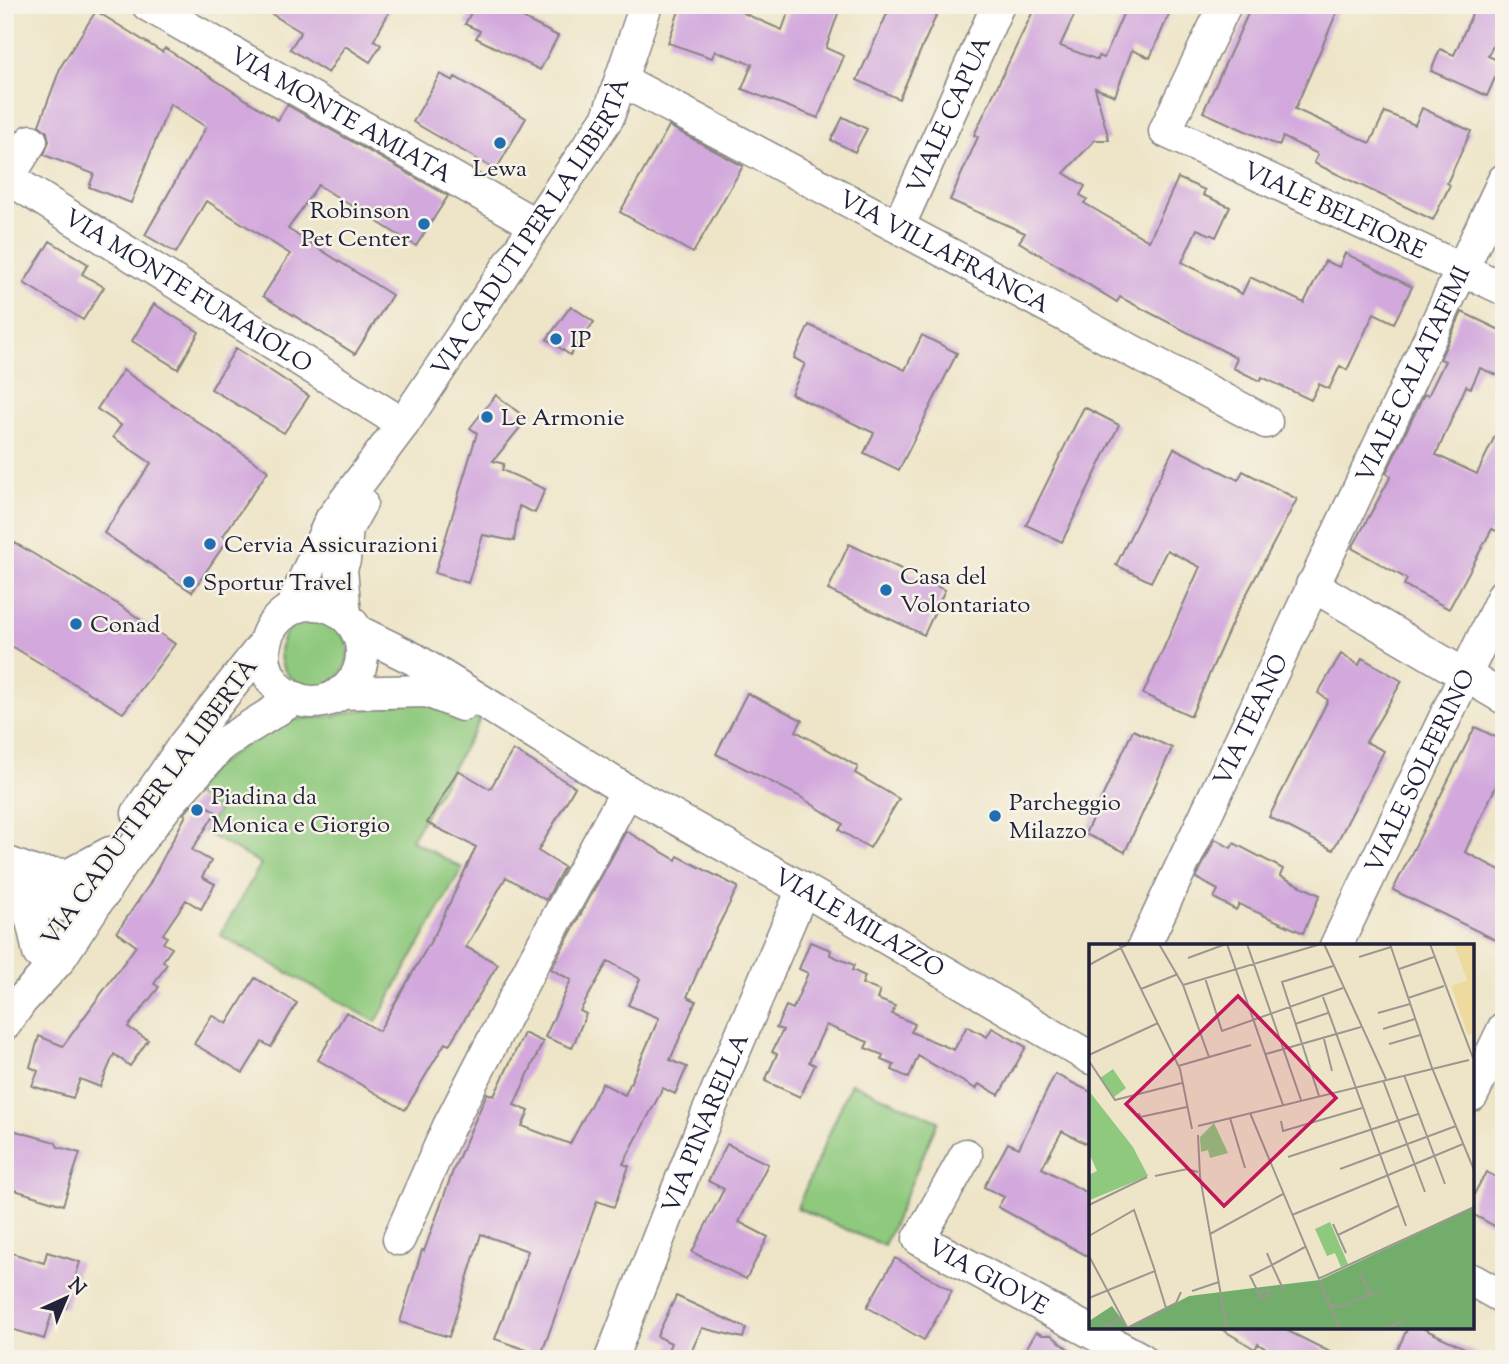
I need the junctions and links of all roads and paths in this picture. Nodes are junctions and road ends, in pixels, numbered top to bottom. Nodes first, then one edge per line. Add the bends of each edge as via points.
1 (148, 5) edge
2 (646, 5) edge
3 (998, 5) edge
4 (1225, 5) edge
5 (621, 80) junction
6 (31, 141) dead end
7 (1504, 180) edge
8 (536, 225) junction
9 (899, 225) junction
10 (1462, 270) junction
11 (1504, 289) edge
12 (1266, 422) dead end
13 (398, 431) junction
14 (1358, 493) joint
15 (1312, 585) junction
16 (1504, 594) edge
17 (291, 609) junction
18 (351, 624) junction
19 (265, 643) junction
20 (1465, 677) junction
21 (340, 693) junction
22 (296, 698) junction
23 (1504, 698) edge
24 (527, 731) junction
25 (627, 791) junction
26 (110, 853) junction
27 (5, 862) edge
28 (13, 885) edge
29 (803, 889) junction
30 (104, 893) junction
31 (74, 906) junction
32 (1145, 944) edge
33 (1337, 944) edge
34 (39, 953) junction
35 (13, 1013) edge
36 (1504, 1028) edge
37 (1089, 1057) edge
38 (1474, 1091) edge
39 (965, 1155) dead end
40 (399, 1239) dead end
41 (1474, 1281) edge
42 (1504, 1298) edge
43 (611, 1359) edge
44 (1141, 1359) edge

1 - 8 street, VIA MONTE AMIATA
2 - 5 street, VIA CADUTI PER LA LIBERTÀ
3 - 9 street, VIALE CAPUA
4 - 10 street, VIALE BELFIORE via 1166,131
5 - 8 street, VIA CADUTI PER LA LIBERTÀ via 608,117
5 - 9 street, VIA VILLAFRANCA
6 - 13 street, VIA MONTE FUMAIOLO via 8,178
7 - 10 street, VIALE CALATAFIMI
8 - 13 street, VIA CADUTI PER LA LIBERTÀ
9 - 12 street, VIA VILLAFRANCA
10 - 11 street, VIALE BELFIORE
10 - 14 street, VIALE CALATAFIMI
13 - 17 street, VIA CADUTI PER LA LIBERTÀ via 331,520
13 - 18 street, VIA CADUTI PER LA LIBERTÀ via 347,528 341,568
14 - 15 street, VIA TEANO
15 - 20 street
15 - 32 street, VIA TEANO
16 - 20 street, VIALE SOLFERINO
17 - 18 street via 319,604 333,608
17 - 19 street via 279,617
18 - 21 street via 361,645 360,665
18 - 24 street, VIALE MILAZZO
19 - 22 street via 267,670 284,692
19 - 26 street, VIA CADUTI PER LA LIBERTÀ via 184,745
20 - 23 street
20 - 33 street, VIALE SOLFERINO
21 - 22 street via 318,701
21 - 24 street, VIALE MILAZZO via 427,691
22 - 30 street, VIA CADUTI PER LA LIBERTÀ via 222,744 167,804
24 - 25 street, VIALE MILAZZO
25 - 29 street, VIALE MILAZZO
25 - 40 street via 449,1126
26 - 27 street via 69,875 35,873
26 - 31 street, VIA CADUTI PER LA LIBERTÀ
28 - 31 street via 44,903
28 - 34 street via 31,918
29 - 37 street, VIALE MILAZZO
29 - 43 street, VIA PINARELLA
30 - 31 street
30 - 35 street, VIA CADUTI PER LA LIBERTÀ via 58,961
31 - 34 street, VIA CADUTI PER LA LIBERTÀ
34 - 35 street, VIA CADUTI PER LA LIBERTÀ
36 - 38 street
39 - 44 street, VIA GIOVE via 919,1239
41 - 42 street

